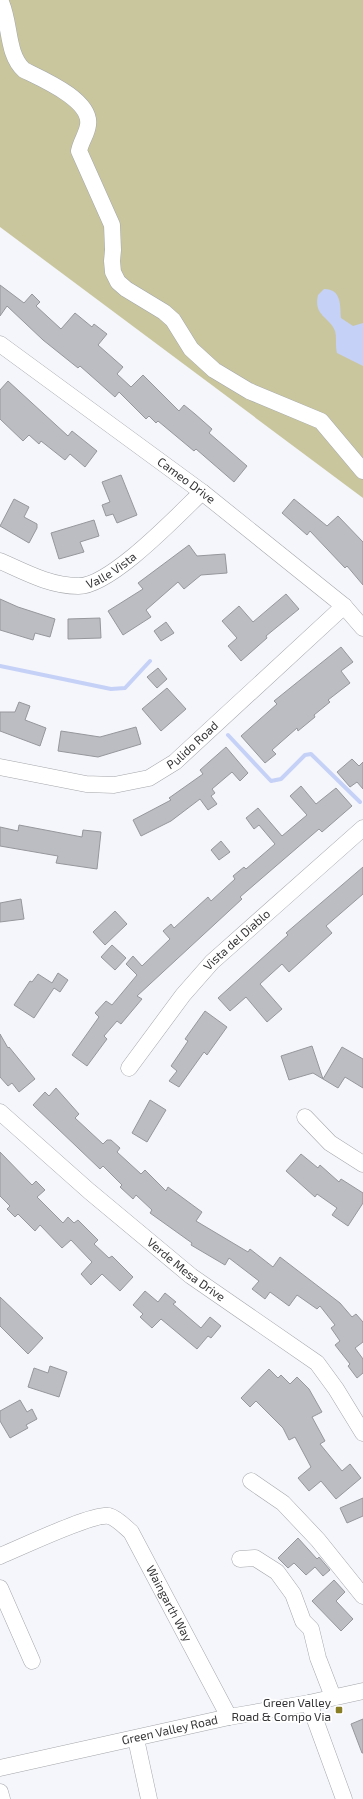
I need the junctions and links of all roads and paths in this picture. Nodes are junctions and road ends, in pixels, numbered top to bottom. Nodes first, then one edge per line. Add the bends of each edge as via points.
1 (0, 0) edge
2 (0, 344) edge
3 (363, 471) edge
4 (202, 492) junction
5 (0, 561) edge
6 (344, 606) junction
7 (363, 628) edge
8 (0, 767) edge
9 (363, 828) edge
10 (129, 1068) dead end
11 (0, 1112) edge
12 (305, 1117) dead end
13 (363, 1164) edge
14 (363, 1432) edge
15 (251, 1481) dead end
16 (0, 1556) edge
17 (240, 1559) dead end
18 (0, 1588) edge
19 (363, 1596) edge
20 (32, 1661) dead end
21 (363, 1691) edge
22 (333, 1697) junction
23 (309, 1703) junction
24 (229, 1718) junction
25 (136, 1739) junction
26 (0, 1768) edge
27 (0, 1792) edge
28 (2, 1799) edge
29 (149, 1799) edge
30 (344, 1799) edge

1 - 3 street via 5,10 12,51 18,64 80,103 88,117 88,126 79,151 112,225 113,272 118,282 173,320 191,349 214,370 255,394 321,421
2 - 4 street, Cameo Drive
4 - 5 street, Valle Vista via 124,564 101,580 79,587 55,583 42,580
4 - 6 street, Cameo Drive
6 - 7 street, Cameo Drive
6 - 8 street, Pulido Road via 175,762 149,778 114,785 86,784
9 - 10 street, Vista del Diablo via 212,962 183,995
11 - 14 street, Verde Mesa Drive via 191,1276 317,1363
12 - 13 street via 330,1143
15 - 19 street via 283,1503 318,1540
16 - 24 street, Waingarth Way via 89,1518 109,1516 122,1524 131,1532
17 - 22 street via 255,1558 277,1572 293,1594 303,1621 311,1629 318,1658
18 - 20 street
21 - 22 street, Green Valley Road
22 - 23 street, Green Valley Road
23 - 24 street, Green Valley Road
23 - 30 street
24 - 25 street, Green Valley Road
25 - 26 street, Green Valley Road
25 - 29 street
27 - 28 street

